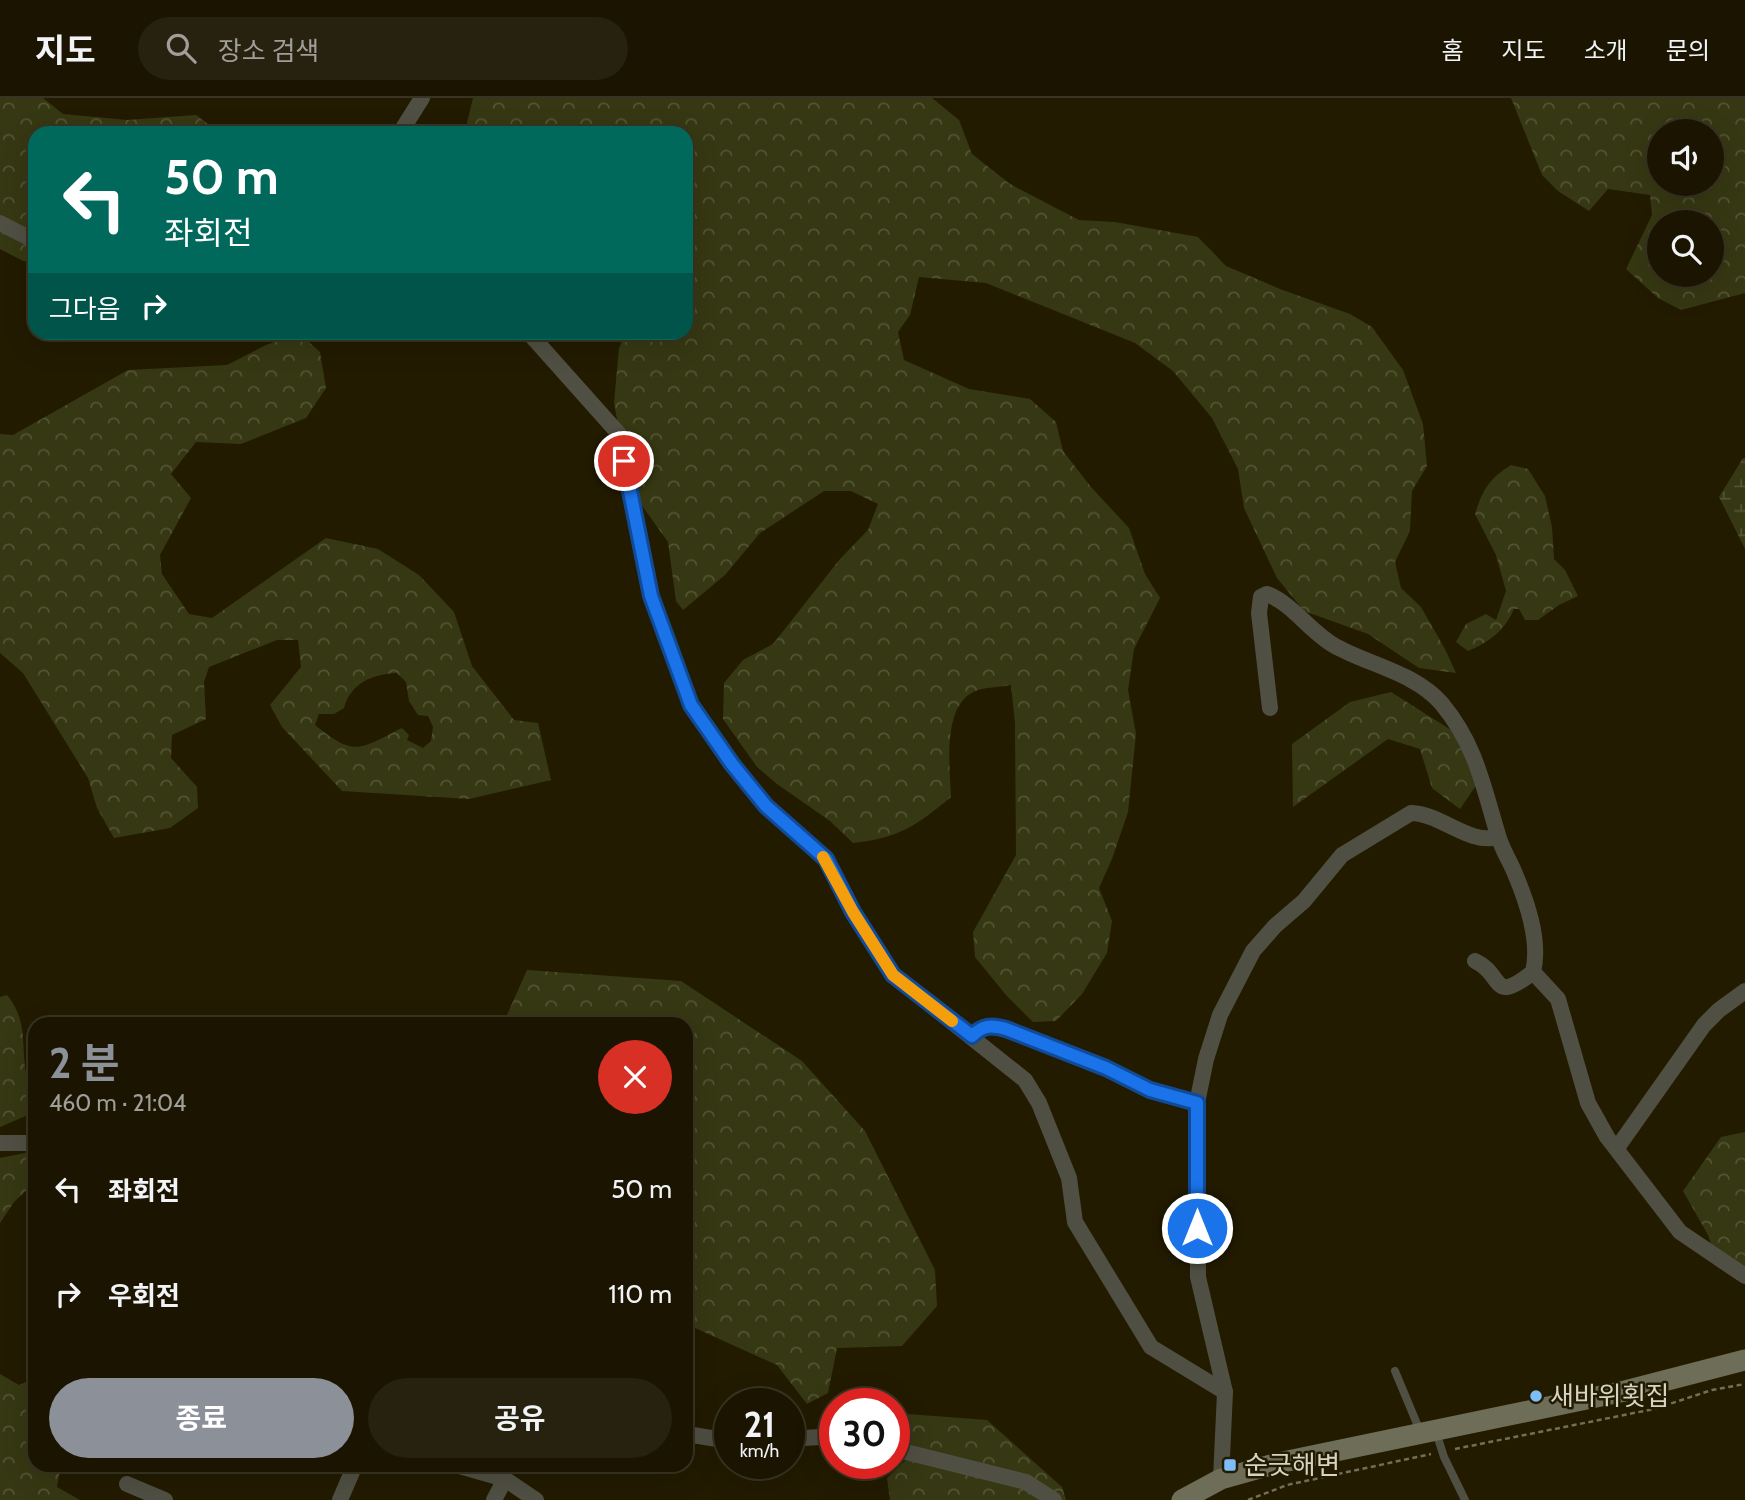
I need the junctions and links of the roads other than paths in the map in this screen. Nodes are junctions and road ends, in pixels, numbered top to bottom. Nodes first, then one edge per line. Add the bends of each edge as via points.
1 (422, 98) edge
2 (404, 126) edge
3 (0, 223) edge
4 (28, 237) edge
5 (535, 340) edge
6 (1270, 708) dead end
7 (1498, 838) junction
8 (1475, 961) dead end
9 (1533, 972) junction
10 (1745, 991) edge
11 (972, 1036) junction
12 (1197, 1103) junction
13 (0, 1143) edge
14 (28, 1143) edge
15 (1617, 1147) junction
16 (1745, 1276) edge
17 (1745, 1360) edge
18 (1395, 1371) dead end
19 (1225, 1392) junction
20 (693, 1435) edge
21 (1432, 1436) junction
22 (714, 1438) edge
23 (910, 1453) edge
24 (352, 1472) edge
25 (480, 1472) edge
26 (505, 1479) junction
27 (1221, 1479) junction
28 (127, 1484) dead end
29 (165, 1500) edge
30 (340, 1500) edge
31 (494, 1500) edge
32 (536, 1500) edge
33 (1054, 1500) edge
34 (1182, 1500) edge
35 (1465, 1500) edge

1 - 2 street
3 - 4 street
5 - 11 street via 619,434 651,596 691,705 766,806 826,859 893,975
6 - 7 street via 1259,613 1261,597 1267,594 1334,646 1430,692 1468,741
7 - 9 street via 1531,923
7 - 12 street via 1488,840 1411,813 1342,855 1253,951 1220,1016
8 - 9 street via 1502,987 1510,988
9 - 15 street via 1558,999 1588,1103
10 - 15 street via 1704,1025
11 - 12 street via 992,1025 1006,1029 1150,1090
11 - 19 street via 1025,1080 1039,1103 1069,1178 1075,1222 1151,1347
12 - 19 street via 1198,1276
13 - 14 street
15 - 16 street via 1680,1232
17 - 21 street
18 - 21 lane
19 - 27 street
20 - 22 street
21 - 27 street via 1278,1463
21 - 35 lane
23 - 33 street via 1026,1482
24 - 30 street
25 - 26 street
26 - 31 street
26 - 32 street
27 - 34 street
28 - 29 street

